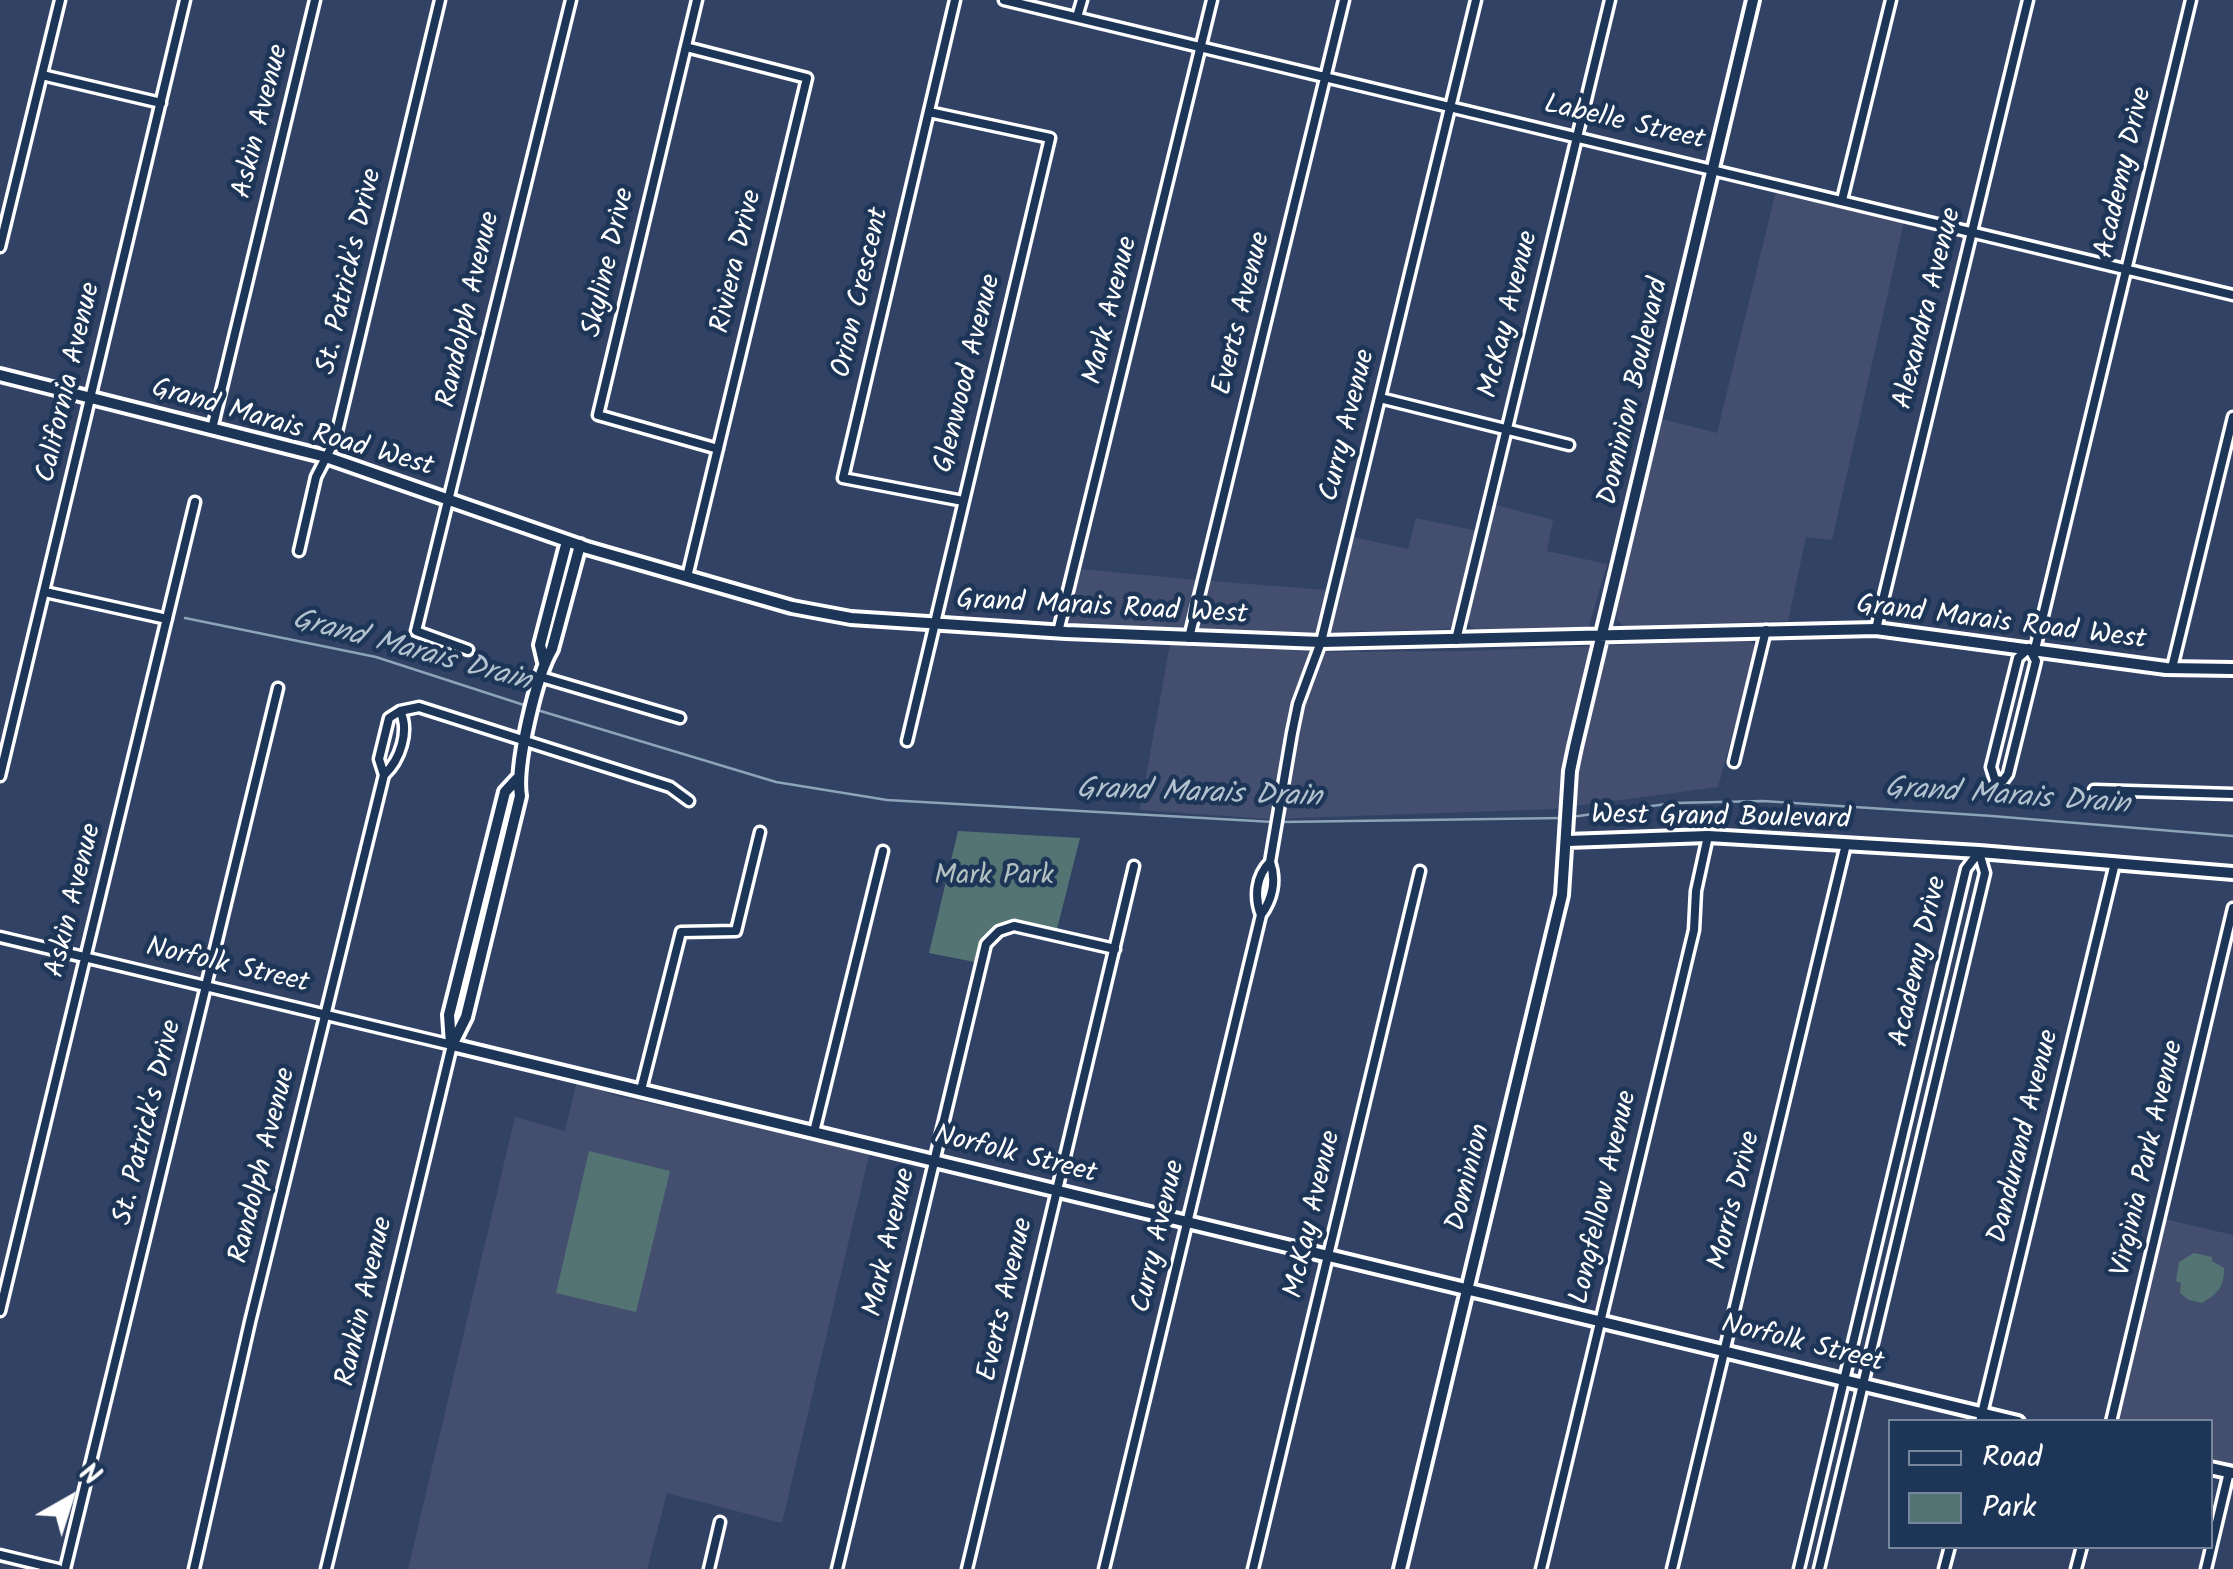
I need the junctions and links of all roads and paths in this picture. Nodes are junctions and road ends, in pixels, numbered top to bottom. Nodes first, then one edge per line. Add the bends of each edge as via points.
1 (60, 0) edge
2 (185, 0) edge
3 (315, 0) edge
4 (440, 0) edge
5 (570, 0) edge
6 (696, 0) edge
7 (955, 0) edge
8 (1004, 0) edge
9 (1082, 0) edge
10 (1212, 0) edge
11 (1344, 0) edge
12 (1476, 0) edge
13 (1610, 0) edge
14 (1752, 0) edge
15 (1890, 0) edge
16 (2028, 0) edge
17 (2190, 0) edge
18 (1077, 18) junction
19 (686, 46) junction
20 (1200, 47) junction
21 (42, 75) junction
22 (1325, 76) junction
23 (161, 102) junction
24 (1451, 106) junction
25 (929, 112) junction
26 (1578, 136) junction
27 (1712, 169) junction
28 (1842, 200) junction
29 (1972, 232) junction
30 (0, 247) edge
31 (2126, 269) junction
32 (2233, 295) edge
33 (0, 375) edge
34 (90, 398) junction
35 (1380, 398) junction
36 (2233, 416) edge
37 (212, 429) junction
38 (1507, 430) junction
39 (1569, 446) dead end
40 (718, 449) junction
41 (326, 457) junction
42 (449, 498) junction
43 (963, 501) junction
44 (195, 502) dead end
45 (566, 541) junction
46 (580, 545) junction
47 (299, 551) dead end
48 (687, 577) junction
49 (45, 592) junction
50 (167, 619) junction
51 (933, 624) junction
52 (1766, 629) junction
53 (1876, 629) junction
54 (1058, 632) junction
55 (1601, 635) junction
56 (1189, 638) junction
57 (1456, 640) junction
58 (1321, 642) junction
59 (2032, 649) junction
60 (468, 650) dead end
61 (544, 663) junction
62 (2172, 668) junction
63 (2233, 670) edge
64 (539, 682) junction
65 (278, 688) dead end
66 (400, 710) junction
67 (680, 718) dead end
68 (526, 738) junction
69 (907, 741) dead end
70 (1734, 762) dead end
71 (384, 775) junction
72 (0, 776) edge
73 (2094, 790) dead end
74 (2233, 794) edge
75 (1568, 796) joint
76 (689, 802) dead end
77 (760, 832) dead end
78 (1708, 836) junction
79 (1567, 841) junction
80 (1846, 844) junction
81 (882, 851) dead end
82 (1979, 852) junction
83 (1270, 862) junction
84 (2115, 862) junction
85 (1134, 866) dead end
86 (1420, 871) dead end
87 (2233, 872) edge
88 (2233, 908) edge
89 (1260, 916) junction
90 (0, 938) edge
91 (1114, 950) junction
92 (86, 958) junction
93 (206, 986) junction
94 (326, 1015) junction
95 (452, 1044) junction
96 (642, 1090) junction
97 (814, 1132) junction
98 (934, 1161) junction
99 (1058, 1190) junction
100 (1187, 1222) junction
101 (1328, 1255) junction
102 (1467, 1289) junction
103 (0, 1311) edge
104 (1600, 1321) junction
105 (1724, 1350) junction
106 (1846, 1380) junction
107 (1862, 1384) junction
108 (1981, 1417) edge
109 (2112, 1419) edge
110 (2231, 1473) edge
111 (720, 1522) dead end
112 (2213, 1542) edge
113 (0, 1555) edge
114 (62, 1569) edge
115 (194, 1569) edge
116 (326, 1569) edge
117 (709, 1569) edge
118 (837, 1569) edge
119 (967, 1569) edge
120 (1104, 1569) edge
121 (1253, 1569) edge
122 (1400, 1569) edge
123 (1541, 1569) edge
124 (1672, 1569) edge
125 (1800, 1569) edge
126 (1819, 1569) edge

1 - 21 street
2 - 23 street, California Avenue
3 - 37 street, Askin Avenue
4 - 41 street, St. Patrick's Drive via 336,440
5 - 42 street, Randolph Avenue
6 - 19 street, Skyline Drive
7 - 25 street, Orion Crescent
8 - 18 street, Labelle Street
9 - 18 street
10 - 20 street, Mark Avenue
11 - 22 street, Everts Avenue
12 - 24 street, Curry Avenue
13 - 26 street, McKay Avenue
14 - 27 street, Dominion Boulevard
15 - 28 street
16 - 29 street, Alexandra Avenue
17 - 31 street, Academy Drive
18 - 20 street, Labelle Street
19 - 40 street, Skyline Drive via 598,415
19 - 40 street, Riviera Drive via 806,78
20 - 22 street, Labelle Street
20 - 54 street, Mark Avenue
21 - 23 street
21 - 30 street
22 - 24 street, Labelle Street
22 - 56 street, Everts Avenue
23 - 34 street, California Avenue
24 - 26 street, Labelle Street
24 - 35 street, Curry Avenue
25 - 43 street, Glenwood Avenue via 1050,138
25 - 43 street, Orion Crescent via 843,478
26 - 27 street, Labelle Street
26 - 38 street, McKay Avenue
27 - 28 street, Labelle Street
27 - 55 street, Dominion Boulevard
28 - 29 street, Labelle Street
29 - 31 street, Labelle Street
29 - 53 street, Alexandra Avenue
31 - 32 street, Labelle Street
31 - 59 street, Academy Drive
33 - 34 street, Grand Marais Road West
34 - 37 street, Grand Marais Road West
34 - 49 street, California Avenue
35 - 38 street
35 - 58 street, Curry Avenue
36 - 62 street
37 - 41 street, Grand Marais Road West
38 - 39 street
38 - 57 street, McKay Avenue
40 - 48 street, Riviera Drive
41 - 42 street, Grand Marais Road West
41 - 47 street, St. Patrick's Drive
42 - 45 street, Grand Marais Road West
42 - 60 street, Randolph Avenue via 416,631
43 - 51 street, Glenwood Avenue
44 - 50 street, Askin Avenue
45 - 46 street, Grand Marais Road West
45 - 61 street, Rankin Avenue via 540,645
46 - 48 street, Grand Marais Road West
46 - 61 street, Rankin Avenue
48 - 51 street, Grand Marais Road West via 792,607
49 - 50 street
49 - 72 street, California Avenue
50 - 92 street, Askin Avenue
51 - 54 street, Grand Marais Road West
51 - 69 street, Glenwood Avenue
52 - 53 street, Grand Marais Road West
52 - 55 street, Grand Marais Road West
52 - 70 street
53 - 59 street, Grand Marais Road West
54 - 56 street, Grand Marais Road West
55 - 57 street, Grand Marais Road West
55 - 75 street, Dominion Boulevard
56 - 58 street, Grand Marais Road West
57 - 58 street, Grand Marais Road West
58 - 83 street, Curry Avenue via 1295,718
59 - 59 street, Academy Drive via 2018,658 1991,768 1995,780 2008,774 2036,661
59 - 62 street, Grand Marais Road West
61 - 64 street, Rankin Avenue
62 - 63 street, Grand Marais Road West
64 - 67 street
64 - 68 street, Rankin Avenue
65 - 93 street, St. Patrick's Drive
66 - 68 street via 419,707
66 - 71 street, Randolph Avenue via 389,718 379,759
66 - 71 street, Randolph Avenue via 406,722 396,764
68 - 76 street via 670,787
68 - 95 street, Rankin Avenue via 520,796 466,1017
71 - 94 street, Randolph Avenue
73 - 74 street
75 - 79 street, Dominion
77 - 96 street via 736,930 681,932
78 - 79 street, West Grand Boulevard
78 - 80 street, West Grand Boulevard
78 - 104 street, Longfellow Avenue via 1694,930
79 - 102 street, Dominion via 1562,895
80 - 82 street, West Grand Boulevard
80 - 105 street, Morris Drive
81 - 97 street
82 - 84 street, West Grand Boulevard
82 - 106 street, Academy Drive via 1966,869
82 - 107 street, Academy Drive via 1984,873
83 - 89 street, Curry Avenue via 1272,890
83 - 89 street, Curry Avenue via 1259,879
84 - 87 street, West Grand Boulevard
84 - 108 street, Dandurand Avenue
85 - 91 street, Everts Avenue
86 - 101 street, McKay Avenue
88 - 109 street, Virginia Park Avenue
89 - 100 street, Curry Avenue
90 - 92 street, Norfolk Street
91 - 98 street, Mark Avenue via 1014,926 986,944
91 - 99 street, Everts Avenue
92 - 93 street, Norfolk Street
92 - 103 street, Askin Avenue
93 - 94 street, Norfolk Street
93 - 114 street, St. Patrick's Drive
94 - 95 street, Norfolk Street
94 - 115 street, Randolph Avenue
95 - 96 street, Norfolk Street
95 - 116 street, Rankin Avenue
96 - 97 street, Norfolk Street
97 - 98 street, Norfolk Street
98 - 99 street, Norfolk Street
98 - 118 street, Mark Avenue
99 - 100 street, Norfolk Street
99 - 119 street, Everts Avenue
100 - 101 street, Norfolk Street
100 - 120 street, Curry Avenue
101 - 102 street, Norfolk Street
101 - 121 street, McKay Avenue
102 - 104 street, Norfolk Street
102 - 122 street, Dominion
104 - 105 street, Norfolk Street
104 - 123 street, Longfellow Avenue
105 - 106 street, Norfolk Street
105 - 124 street, Morris Drive
106 - 107 street, Norfolk Street
106 - 125 street, Academy Drive
107 - 108 street, Norfolk Street
107 - 126 street, Academy Drive
110 - 112 street
111 - 117 street
113 - 114 street

